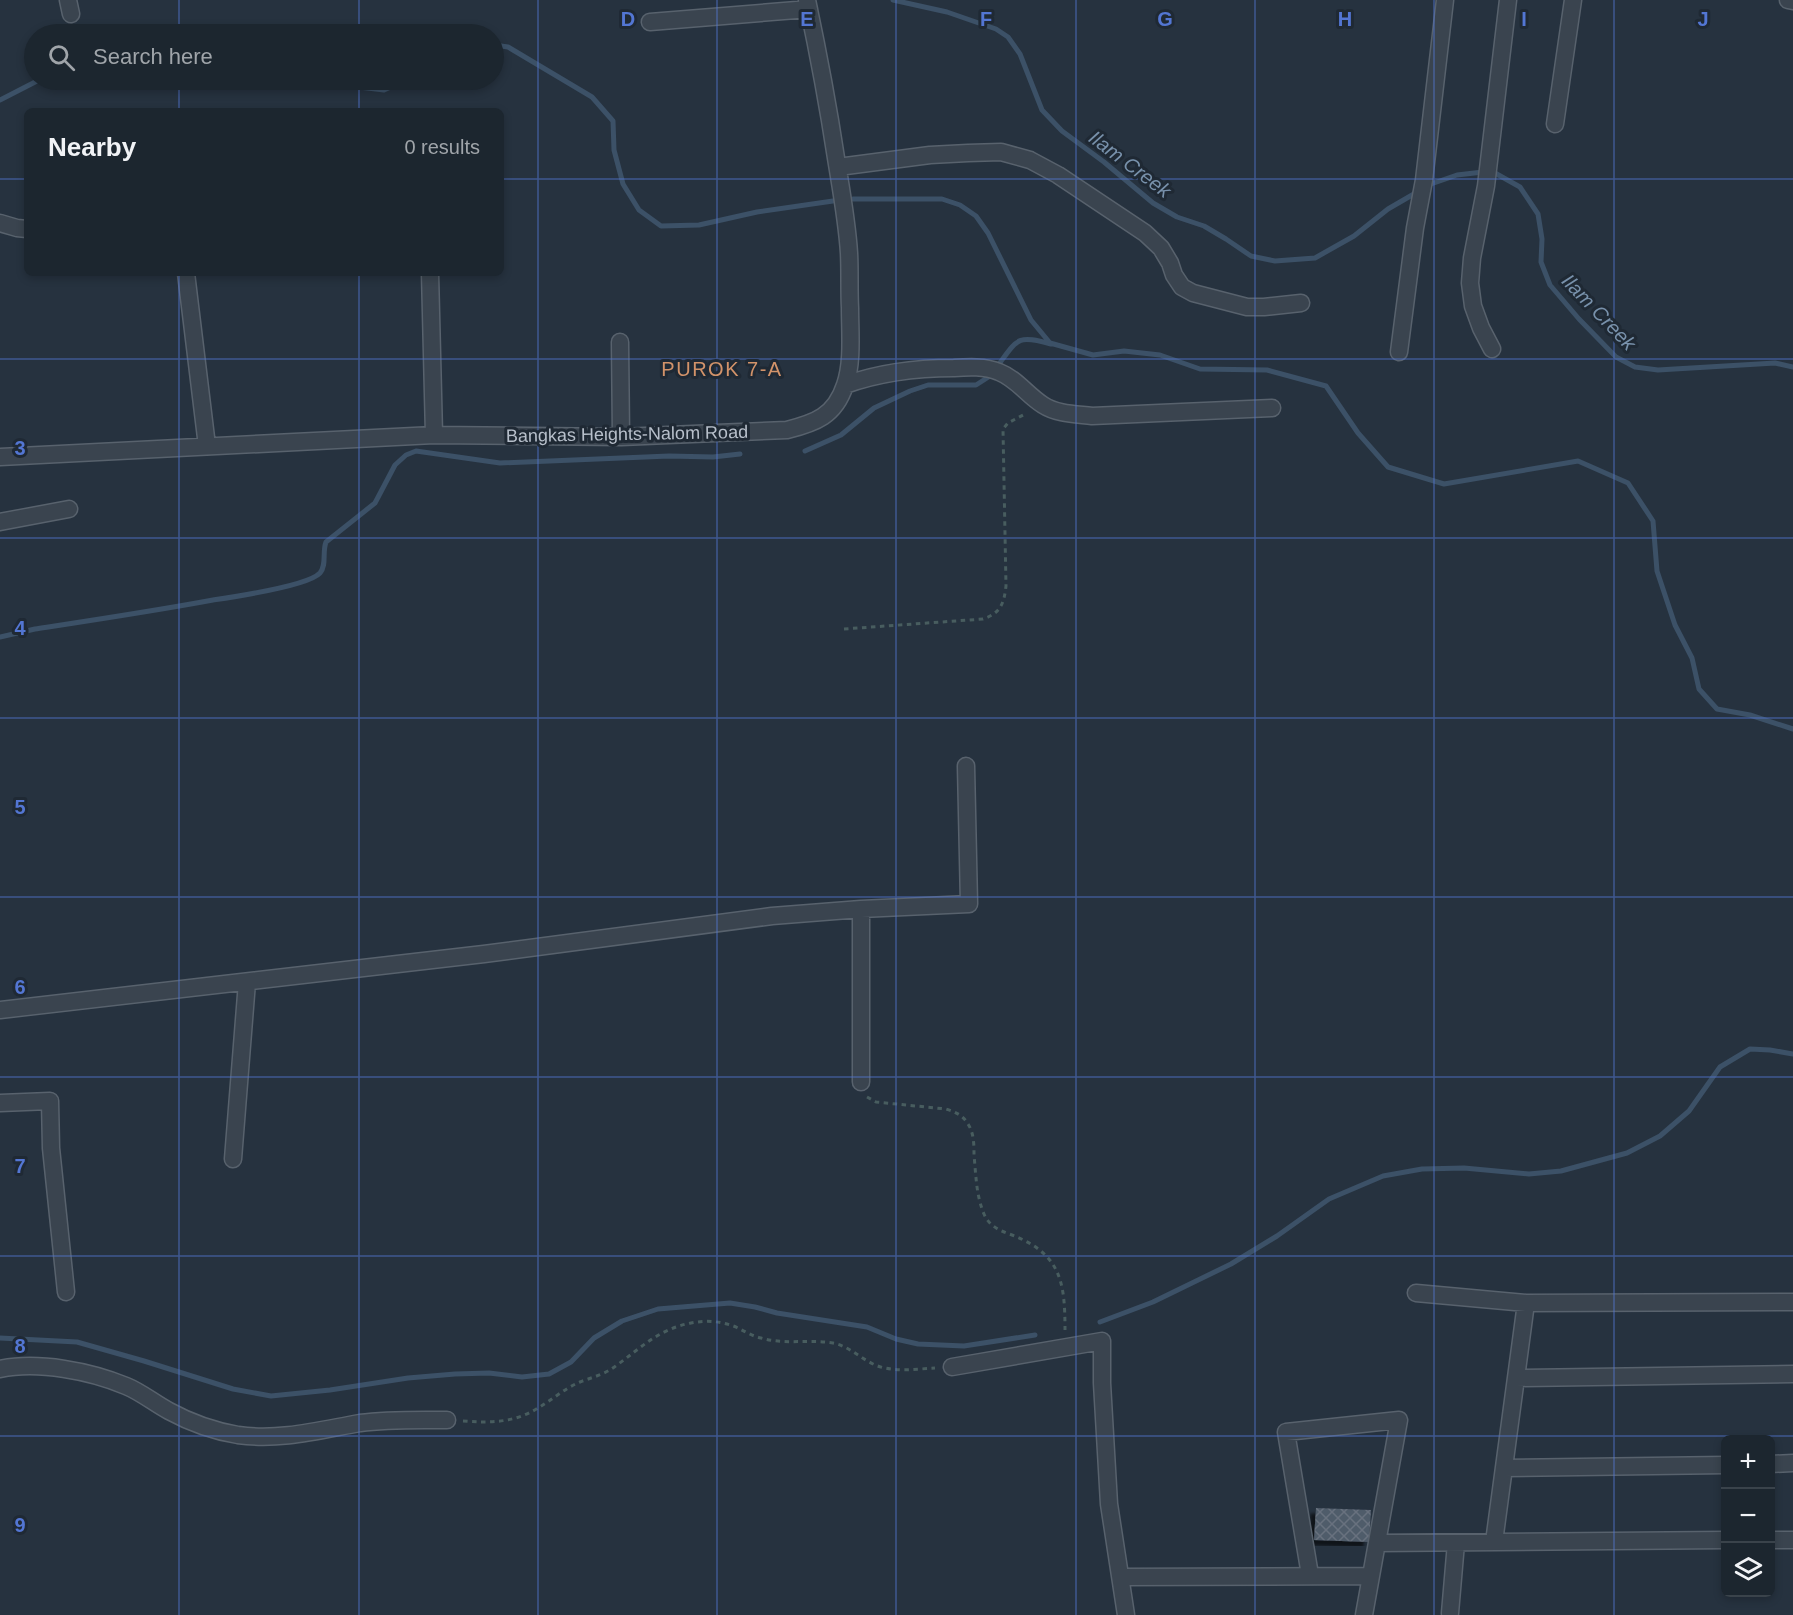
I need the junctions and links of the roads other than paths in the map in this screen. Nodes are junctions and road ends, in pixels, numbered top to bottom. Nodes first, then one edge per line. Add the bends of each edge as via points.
1 (1445, 0) edge
2 (1508, 0) edge
3 (1573, 0) edge
4 (1788, 0) edge
5 (1793, 1) edge
6 (808, 4) edge
7 (650, 21) dead end
8 (1555, 124) dead end
9 (838, 167) junction
10 (0, 223) edge
11 (24, 229) edge
12 (186, 276) edge
13 (430, 276) edge
14 (1301, 303) dead end
15 (620, 342) dead end
16 (1492, 349) dead end
17 (1399, 352) dead end
18 (845, 385) junction
19 (1272, 408) dead end
20 (434, 435) junction
21 (621, 437) junction
22 (207, 446) junction
23 (0, 457) edge
24 (69, 509) dead end
25 (0, 522) edge
26 (966, 766) dead end
27 (861, 909) junction
28 (248, 982) junction
29 (0, 1010) edge
30 (861, 1082) road end
31 (0, 1103) edge
32 (233, 1160) dead end
33 (66, 1292) dead end
34 (1416, 1293) dead end
35 (1793, 1302) edge
36 (1526, 1303) junction
37 (952, 1367) road end
38 (0, 1369) edge
39 (1793, 1374) edge
40 (1516, 1378) junction
41 (447, 1420) road end
42 (1793, 1463) edge
43 (1775, 1464) edge
44 (1721, 1465) edge
45 (1504, 1468) junction
46 (1721, 1540) edge
47 (1775, 1540) edge
48 (1793, 1540) edge
49 (1456, 1542) junction
50 (1494, 1542) junction
51 (1377, 1543) junction
52 (1310, 1575) junction
53 (1371, 1576) junction
54 (1121, 1577) junction
55 (1450, 1613) dead end
56 (1126, 1615) edge
57 (1365, 1615) edge

1 - 17 street
2 - 16 street via 1470,283 1473,306
3 - 8 street
4 - 5 street
6 - 7 street
6 - 9 street, Bangkas Heights-Nalom Road
9 - 14 street via 968,153 1001,152 1030,160 1145,234 1161,248 1182,287 1247,307
9 - 18 street, Bangkas Heights-Nalom Road via 849,254 849,364
10 - 11 street
12 - 22 street
13 - 20 street
15 - 21 street
18 - 19 street via 895,371 976,367 999,372 1044,406 1063,413 1092,416
18 - 21 street, Bangkas Heights-Nalom Road via 825,416 787,430
20 - 21 street, Bangkas Heights-Nalom Road
20 - 22 street, Bangkas Heights-Nalom Road
22 - 23 street, Bangkas Heights-Nalom Road
24 - 25 street
26 - 27 street via 969,904
27 - 28 street via 772,916
27 - 30 street
28 - 29 street
28 - 32 street
31 - 33 street via 50,1101
34 - 36 street
35 - 36 street
36 - 40 street
37 - 54 street via 1102,1341 1109,1504
38 - 41 street via 35,1366 96,1376 125,1386 184,1419 239,1435 308,1434 398,1419
39 - 40 street
40 - 45 street
42 - 43 street
44 - 45 street
45 - 50 street
46 - 50 street
47 - 48 street
49 - 50 street
49 - 51 street
49 - 55 street
51 - 52 street via 1399,1420 1286,1432
51 - 53 street
52 - 53 street
52 - 54 street
53 - 57 street
54 - 56 street

